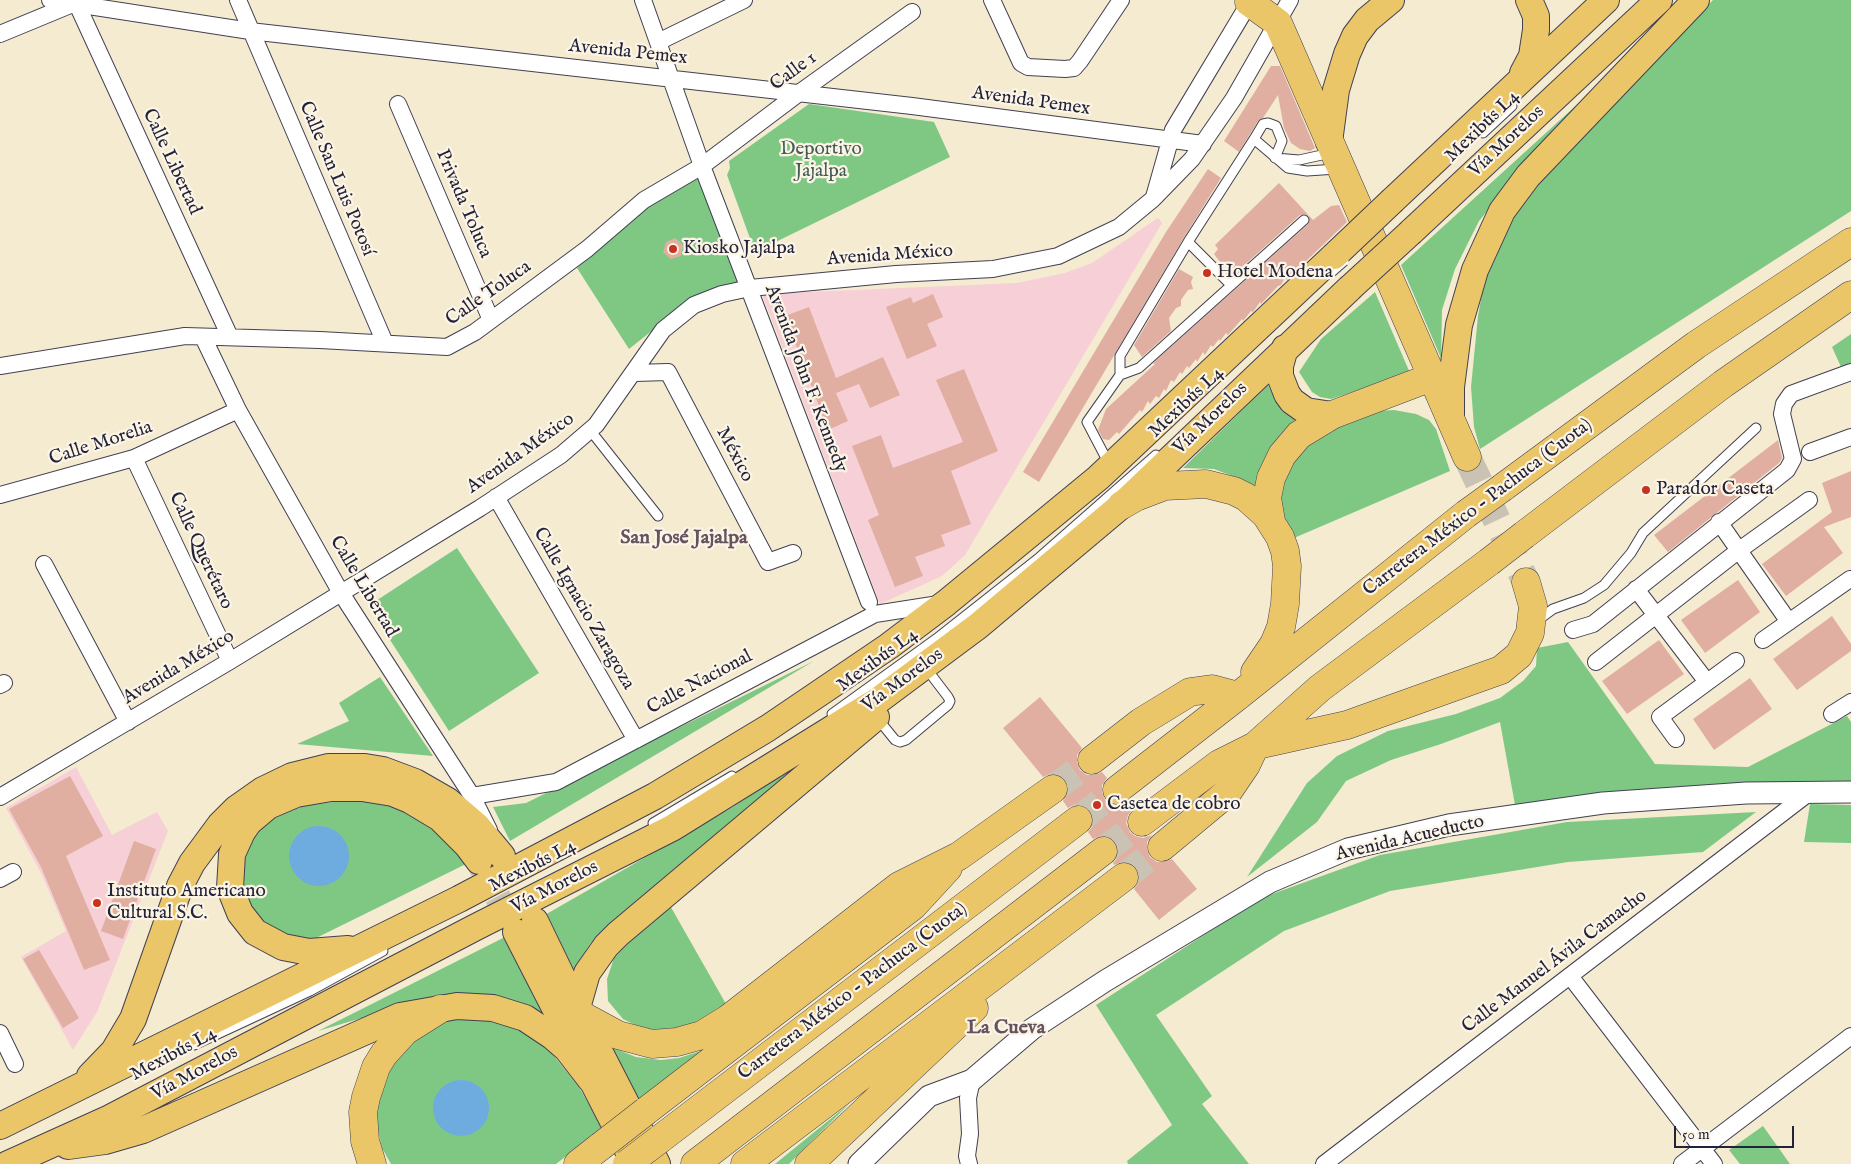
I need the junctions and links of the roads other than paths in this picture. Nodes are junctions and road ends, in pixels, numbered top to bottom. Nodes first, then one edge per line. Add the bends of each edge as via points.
1 (50, 0) edge
2 (238, 0) edge
3 (643, 0) edge
4 (744, 0) edge
5 (992, 0) edge
6 (1121, 0) edge
7 (1367, 0) edge
8 (1391, 0) edge
9 (1529, 0) edge
10 (1606, 0) edge
11 (1659, 0) edge
12 (1696, 0) edge
13 (77, 1) edge
14 (1250, 1) edge
15 (912, 12) dead end
16 (1284, 12) edge
17 (250, 31) junction
18 (0, 34) edge
19 (658, 42) junction
20 (671, 78) junction
21 (799, 92) junction
22 (1516, 94) junction
23 (398, 104) dead end
24 (1315, 108) junction
25 (1254, 139) junction
26 (1477, 139) dead end
27 (1170, 140) junction
28 (1203, 144) junction
29 (1334, 154) junction
30 (1275, 158) junction
31 (702, 166) junction
32 (1153, 199) junction
33 (1304, 220) dead end
34 (1410, 224) junction
35 (1378, 229) dead end
36 (1188, 242) junction
37 (1363, 242) dead end
38 (1851, 242) edge
39 (1372, 254) dead end
40 (1340, 269) junction
41 (1231, 285) junction
42 (750, 288) junction
43 (1851, 295) edge
44 (490, 320) junction
45 (203, 337) junction
46 (230, 337) junction
47 (1270, 339) junction
48 (384, 343) junction
49 (0, 366) edge
50 (1851, 372) edge
51 (635, 373) junction
52 (1120, 375) junction
53 (1432, 377) junction
54 (238, 410) junction
55 (1332, 415) junction
56 (1451, 419) junction
57 (1756, 428) dead end
58 (590, 430) junction
59 (1851, 437) edge
60 (1164, 447) dead end
61 (1810, 452) dead end
62 (134, 458) junction
63 (1467, 458) tunnel mouth
64 (1111, 466) junction
65 (0, 495) edge
66 (496, 497) junction
67 (1809, 500) dead end
68 (1122, 505) junction
69 (658, 516) dead end
70 (1271, 521) junction
71 (1719, 522) junction
72 (1738, 551) junction
73 (793, 553) dead end
74 (44, 564) dead end
75 (1850, 579) edge
76 (987, 582) dead end
77 (1526, 582) tunnel mouth
78 (1636, 589) junction
79 (341, 593) junction
80 (869, 602) dead end
81 (946, 603) junction
82 (1656, 614) junction
83 (1789, 622) junction
84 (1573, 630) dead end
85 (1530, 633) junction
86 (1763, 640) dead end
87 (230, 661) junction
88 (1736, 661) dead end
89 (1596, 662) dead end
90 (918, 671) junction
91 (1707, 682) junction
92 (1238, 696) junction
93 (1851, 702) edge
94 (1832, 714) dead end
95 (876, 716) junction
96 (826, 718) dead end
97 (128, 722) junction
98 (1676, 739) dead end
99 (636, 740) junction
100 (1255, 746) junction
101 (1092, 760) tunnel mouth
102 (744, 768) dead end
103 (1053, 789) tunnel mouth
104 (1117, 790) tunnel mouth
105 (1810, 792) junction
106 (1851, 792) edge
107 (472, 796) junction
108 (0, 797) edge
109 (1078, 820) tunnel mouth
110 (1142, 822) tunnel mouth
111 (644, 828) dead end
112 (1162, 847) tunnel mouth
113 (1103, 851) tunnel mouth
114 (493, 856) junction
115 (959, 856) junction
116 (1124, 877) tunnel mouth
117 (441, 919) dead end
118 (379, 945) junction
119 (998, 971) junction
120 (1570, 976) junction
121 (311, 1002) dead end
122 (440, 1009) junction
123 (579, 1012) junction
124 (0, 1033) edge
125 (1851, 1036) edge
126 (186, 1048) dead end
127 (15, 1064) dead end
128 (590, 1080) junction
129 (972, 1080) junction
130 (85, 1090) junction
131 (0, 1126) edge
132 (0, 1134) edge
133 (45, 1147) junction
134 (1703, 1148) junction
135 (659, 1151) edge
136 (973, 1161) edge
137 (13, 1162) edge
138 (372, 1164) edge
139 (578, 1164) edge
140 (627, 1164) edge
141 (635, 1164) edge
142 (695, 1164) edge
143 (745, 1164) edge
144 (809, 1164) edge
145 (859, 1164) edge
146 (1324, 1164) edge
147 (1682, 1164) edge
148 (1714, 1164) edge

1 - 13 street, Avenida Pemex
2 - 17 street, Calle San Luis Potosí
3 - 19 street, Avenida John F. Kennedy
4 - 19 street
5 - 6 street via 1021,63 1028,67 1065,69 1074,68 1080,62
7 - 24 main road via 1333,50
8 - 29 main road via 1367,20 1347,54 1336,90
9 - 22 main road via 1536,16 1535,45
10 - 22 main road, Vía Morelos
11 - 34 main road, Vía Morelos
12 - 56 main road via 1528,176 1502,211 1475,270 1459,325
13 - 17 street, Avenida Pemex
13 - 18 street
13 - 46 street, Calle Libertad
14 - 16 highway
14 - 27 street
15 - 21 street, Calle 1
16 - 24 highway
16 - 28 street, Avenida México
17 - 20 street, Avenida Pemex
17 - 48 street, Calle San Luis Potosí
19 - 20 street, Avenida John F. Kennedy
20 - 21 street, Avenida Pemex
20 - 31 street, Avenida John F. Kennedy
21 - 27 street, Avenida Pemex
21 - 31 street, Calle 1
22 - 26 lane, Mexibús L4
22 - 40 main road, Vía Morelos, bridge via 1393,200
23 - 44 street, Privada Toluca
24 - 29 highway
25 - 30 lane
25 - 30 lane via 1263,124 1268,122 1276,126 1282,141
25 - 36 lane
27 - 28 street, Avenida Pemex
27 - 32 street
28 - 32 street, Avenida México
29 - 30 lane via 1309,159
29 - 30 lane via 1300,170 1288,168
29 - 53 highway
31 - 42 street, Avenida John F. Kennedy
31 - 44 street, Calle Toluca via 644,200 587,249
32 - 42 street, Avenida México via 1119,227 1058,256 993,268
33 - 41 lane
34 - 39 lane
34 - 40 main road, Vía Morelos, bridge
35 - 37 lane
36 - 41 lane
36 - 52 lane via 1120,356
38 - 92 highway, Carretera México - Pachuca (Cuota), bridge via 1696,345 1466,514
40 - 47 main road, Vía Morelos
40 - 64 main road, Vía Morelos
41 - 52 lane via 1139,368
42 - 51 street, Avenida México via 694,305 663,330
42 - 80 street, Avenida John F. Kennedy
43 - 100 highway, bridge via 1723,384 1320,688
44 - 48 street, Calle Toluca via 447,347
45 - 46 street, Calle Toluca
45 - 49 street, Calle Toluca via 185,336
45 - 54 street, Calle Libertad
46 - 48 street, Calle Toluca
47 - 55 main road via 1280,366 1280,376 1292,401 1314,414
47 - 68 main road, Vía Morelos
50 - 71 street via 1791,394 1782,414 1792,464
51 - 58 street, Avenida México
51 - 73 street, México via 668,372 768,562
52 - 64 lane via 1086,422
53 - 55 highway
53 - 56 highway
54 - 62 street, Calle Morelia
54 - 79 street, Calle Libertad
55 - 70 highway via 1298,436 1282,455 1269,488
56 - 63 highway
57 - 85 lane via 1643,533 1604,585 1584,598 1545,614
58 - 66 street, Avenida México via 561,455
58 - 69 lane
59 - 61 street
60 - 96 lane, Mexibús L4 via 1040,557 936,639
62 - 65 street, Calle Morelia
62 - 87 street, Calle Querétaro
64 - 81 main road, Vía Morelos
66 - 79 street, Avenida México
66 - 99 street, Calle Ignacio Zaragoza
67 - 72 street
68 - 70 highway via 1165,486 1206,484 1246,497
68 - 90 main road, Vía Morelos via 978,626
70 - 92 highway via 1280,537 1287,566 1282,627
71 - 72 street
71 - 78 street
72 - 82 street
72 - 83 street
74 - 97 street
75 - 83 street
76 - 117 lane, Mexibús L4 via 903,648 792,724 666,801
77 - 85 highway via 1532,606
78 - 82 street
78 - 84 street via 1593,624
79 - 87 street, Avenida México
79 - 107 street, Calle Libertad
81 - 99 street, Calle Nacional via 875,614
81 - 118 main road, Vía Morelos via 890,646 768,728 655,796
82 - 89 street
82 - 91 street
83 - 86 street
85 - 100 highway via 1519,655 1488,676 1347,725
87 - 97 street, Avenida México
88 - 91 street
90 - 95 main road
90 - 95 lane via 948,697 948,705 900,742
90 - 133 main road, Vía Morelos via 880,700 672,828 110,1118
91 - 98 street via 1660,717
92 - 101 highway via 1212,689 1190,692 1141,722
92 - 104 highway, Carretera México - Pachuca (Cuota)
93 - 94 street
95 - 123 main road via 618,934 587,973
97 - 108 street, Avenida México
99 - 107 street, Calle Nacional via 556,782
100 - 110 highway via 1219,764
100 - 112 highway via 1227,793
102 - 111 lane
103 - 115 highway
105 - 106 street, Avenida Acueducto
105 - 120 street, Calle Manuel Ávila Camacho
105 - 129 street, Avenida Acueducto via 1603,803 1449,825 1348,849 1270,882 1105,981 1032,1029
107 - 114 street, Calle Libertad
109 - 135 highway, Carretera México - Pachuca (Cuota)
113 - 142 highway
114 - 118 main road via 461,838 440,818 410,800 378,790 346,787 313,790 278,800 258,814 242,832 230,865 230,888 248,924 268,941 296,950 339,951
114 - 130 main road via 477,826 448,801 415,782 383,770 328,768 292,776 263,790 226,820 192,864 180,886 132,1019
115 - 123 highway via 899,886 728,1020 702,1035 652,1044 618,1035
115 - 139 highway, bridge via 914,906
116 - 119 highway
118 - 126 lane, Mexibús L4 via 310,991
118 - 130 main road, Vía Morelos
119 - 143 highway
119 - 144 highway via 965,1018
120 - 134 street
120 - 146 street, Calle Manuel Ávila Camacho
121 - 137 lane, Mexibús L4 via 60,1133
122 - 128 main road via 475,1006 524,1018 567,1049
122 - 133 main road via 400,1016 143,1130 105,1141
122 - 138 highway via 405,1031 376,1067 363,1112 365,1141
123 - 128 main road via 526,927
123 - 135 main road
124 - 127 street
125 - 134 street
128 - 141 main road
129 - 136 street via 968,1098
129 - 145 street, Avenida Acueducto via 929,1096
130 - 131 main road, Vía Morelos
130 - 132 lane
133 - 137 main road, Vía Morelos
134 - 147 street
134 - 148 street
135 - 140 highway, Carretera México - Pachuca (Cuota), bridge

